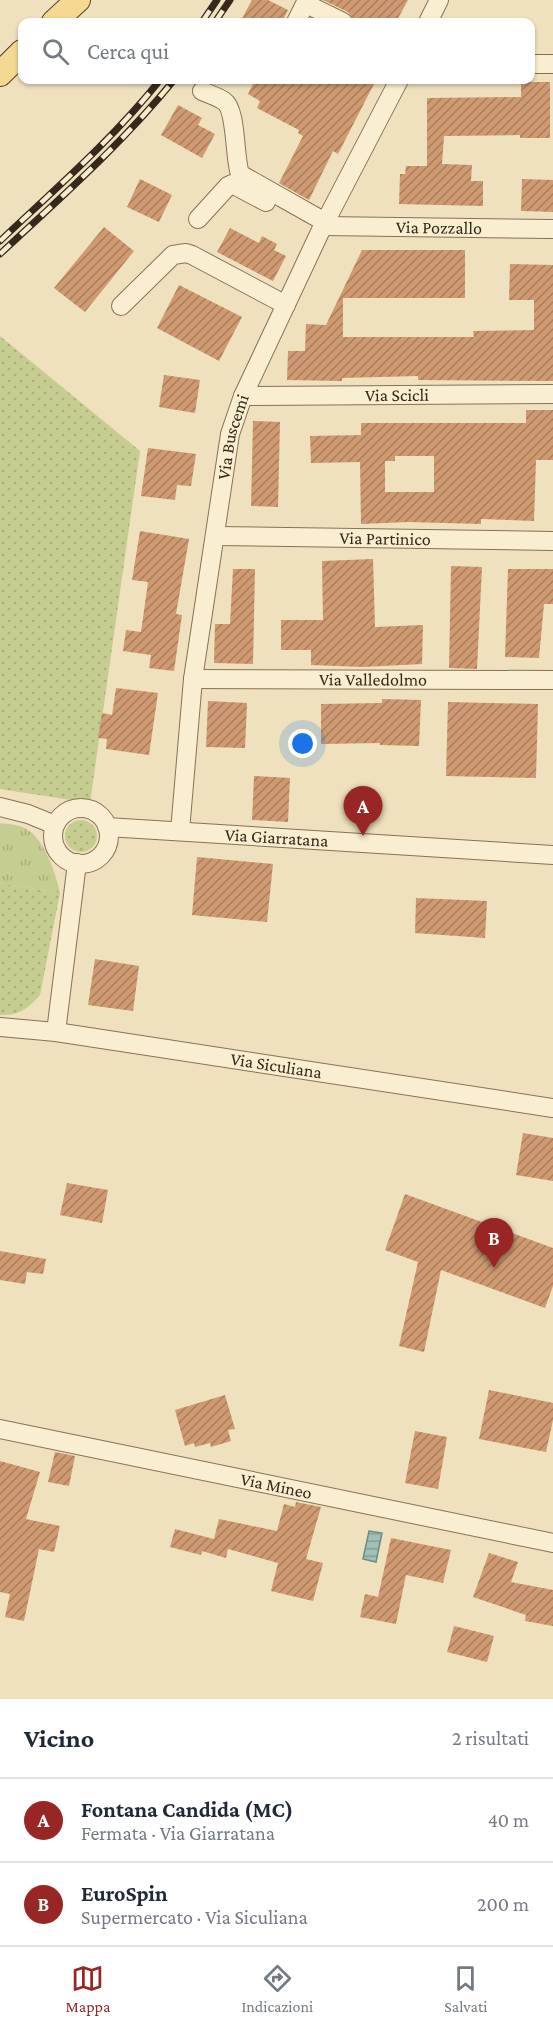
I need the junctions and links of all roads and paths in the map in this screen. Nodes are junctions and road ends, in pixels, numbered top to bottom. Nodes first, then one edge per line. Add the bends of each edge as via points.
1 (78, 0) edge
2 (439, 0) edge
3 (306, 2) edge
4 (58, 18) edge
5 (298, 18) edge
6 (336, 18) edge
7 (430, 18) edge
8 (18, 56) edge
9 (535, 64) edge
10 (553, 64) edge
11 (0, 74) edge
12 (397, 84) edge
13 (202, 91) dead end
14 (198, 219) dead end
15 (322, 227) junction
16 (553, 229) edge
17 (286, 305) junction
18 (121, 306) dead end
19 (553, 394) edge
20 (243, 396) junction
21 (215, 536) junction
22 (553, 541) edge
23 (193, 679) junction
24 (553, 680) edge
25 (0, 807) edge
26 (55, 825) junction
27 (107, 827) junction
28 (180, 831) junction
29 (553, 855) edge
30 (77, 863) junction
31 (0, 1027) edge
32 (56, 1032) junction
33 (553, 1108) edge
34 (0, 1429) edge
35 (553, 1543) edge

1 - 4 main road
2 - 7 street
3 - 5 street
3 - 6 street
8 - 11 main road
9 - 10 street
12 - 15 street, Via Buscemi
13 - 15 street via 226,102 232,112 240,174
14 - 15 street via 232,184
15 - 16 street, Via Pozzallo
15 - 17 street, Via Buscemi
17 - 18 street via 192,255 179,253
17 - 20 street, Via Buscemi
19 - 20 street, Via Scicli
20 - 21 street, Via Buscemi via 227,447
21 - 22 street, Via Partinico
21 - 23 street, Via Buscemi
23 - 24 street, Via Valledolmo
23 - 28 street, Via Buscemi
25 - 26 street
26 - 27 street via 69,811 85,808 99,815
26 - 30 street via 53,843 57,851
27 - 28 street, Via Giarratana
27 - 30 street via 107,844 101,854 93,861
28 - 29 street, Via Giarratana
30 - 32 street
31 - 32 street, Via Siculiana
32 - 33 street, Via Siculiana
34 - 35 street, Via Mineo

